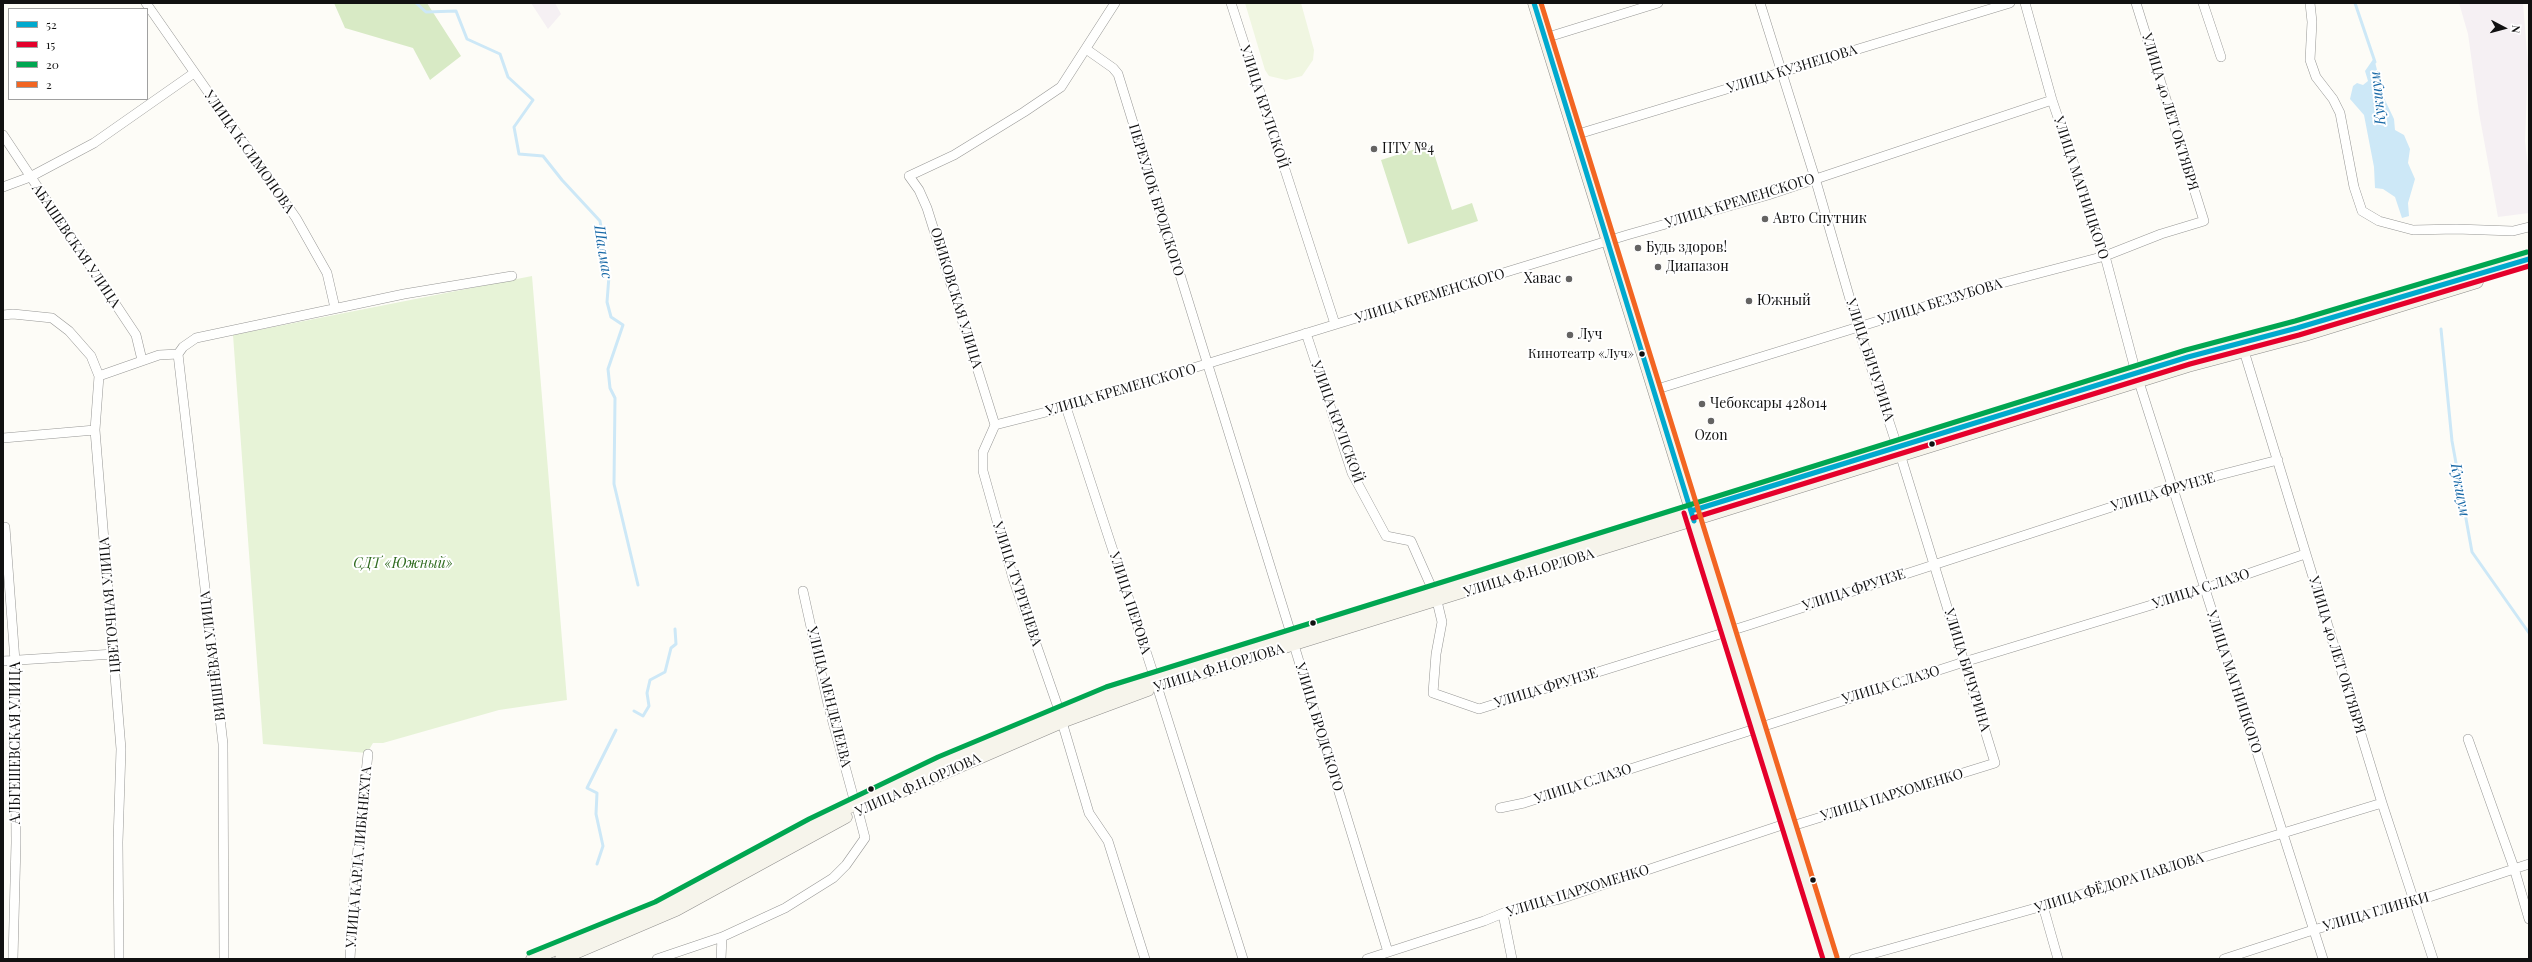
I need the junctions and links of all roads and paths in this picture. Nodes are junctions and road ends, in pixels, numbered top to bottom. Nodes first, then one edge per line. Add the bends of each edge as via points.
1 (146, 3) edge
2 (1116, 3) edge
3 (1231, 3) edge
4 (1534, 3) edge
5 (1658, 3) edge
6 (1760, 3) edge
7 (2010, 3) edge
8 (2025, 3) edge
9 (2136, 3) edge
10 (2203, 3) edge
11 (2310, 3) edge
12 (1545, 38) junction
13 (1086, 49) junction
14 (2221, 57) dead end
15 (1781, 72) junction
16 (194, 73) junction
17 (2052, 100) junction
18 (3, 135) edge
19 (1575, 135) junction
20 (30, 177) junction
21 (1815, 178) junction
22 (3, 187) edge
23 (2204, 221) joint
24 (2529, 227) edge
25 (1608, 242) junction
26 (2104, 256) junction
27 (2529, 259) edge
28 (2529, 267) edge
29 (512, 276) dead end
30 (335, 308) junction
31 (3, 315) edge
32 (1335, 324) junction
33 (1858, 327) junction
34 (1306, 333) junction
35 (2244, 351) junction
36 (178, 354) junction
37 (142, 360) junction
38 (1206, 365) junction
39 (99, 376) junction
40 (2138, 378) junction
41 (1654, 390) junction
42 (1066, 407) junction
43 (995, 425) junction
44 (95, 430) junction
45 (3, 438) edge
46 (1899, 453) junction
47 (2278, 460) junction
48 (2173, 487) junction
49 (1693, 516) junction
50 (5, 527) dead end
51 (2306, 554) junction
52 (1935, 563) junction
53 (2204, 590) junction
54 (803, 591) dead end
55 (1436, 597) junction
56 (1728, 632) junction
57 (1293, 641) junction
58 (114, 654) junction
59 (15, 661) junction
60 (3, 662) edge
61 (1964, 662) junction
62 (1156, 682) junction
63 (1433, 693) joint
64 (1061, 717) junction
65 (1758, 727) junction
66 (2468, 739) dead end
67 (368, 754) dead end
68 (1995, 763) joint
69 (2382, 803) junction
70 (857, 807) junction
71 (1500, 808) dead end
72 (1788, 826) junction
73 (2284, 833) junction
74 (2529, 864) edge
75 (2514, 868) junction
76 (2414, 902) junction
77 (2043, 906) junction
78 (1503, 914) junction
79 (2529, 919) edge
80 (2313, 930) junction
81 (3, 935) edge
82 (13, 935) junction
83 (722, 936) junction
84 (1388, 952) junction
85 (13, 959) edge
86 (119, 959) edge
87 (224, 959) edge
88 (350, 959) edge
89 (532, 959) edge
90 (561, 959) edge
91 (657, 959) edge
92 (721, 959) edge
93 (1145, 959) edge
94 (1243, 959) edge
95 (1367, 959) edge
96 (1512, 959) edge
97 (1830, 959) edge
98 (1854, 959) edge
99 (2058, 959) edge
100 (2224, 959) edge
101 (2323, 959) edge
102 (2433, 959) edge

1 - 16 street, УЛИЦА К.СИМОНОВА
2 - 13 street
3 - 32 street, УЛИЦА КРУПСКОЙ
4 - 12 street
5 - 12 street
6 - 15 street, УЛИЦА БИЧУРИНА
7 - 15 street, УЛИЦА КУЗНЕЦОВА
8 - 17 street, УЛИЦА МАГНИЦКОГО
9 - 23 street, УЛИЦА 40 ЛЕТ ОКТЯБРЯ
10 - 14 street
11 - 24 street via 2310,60 2316,77 2340,112 2354,186 2362,211 2379,221 2413,230 2456,228 2513,231
12 - 19 street
13 - 38 street, ПЕРЕУЛОК БРОДСКОГО via 1118,74
13 - 43 street, ОБИКОВСКАЯ УЛИЦА via 1067,80 1053,92 954,155 909,176 927,208
15 - 19 street, УЛИЦА КУЗНЕЦОВА
15 - 21 street, УЛИЦА БИЧУРИНА
16 - 20 street via 94,142
16 - 30 street, УЛИЦА К.СИМОНОВА via 320,256 328,273
17 - 21 street, УЛИЦА КРЕМЕНСКОГО
17 - 26 street, УЛИЦА МАГНИЦКОГО
18 - 20 street, АБАШЕВСКАЯ УЛИЦА
19 - 25 street
20 - 22 street
20 - 37 street, АБАШЕВСКАЯ УЛИЦА via 136,335
21 - 25 street, УЛИЦА КРЕМЕНСКОГО via 1768,195
21 - 33 street, УЛИЦА БИЧУРИНА
23 - 26 street, УЛИЦА БЕЗЗУБОВА
25 - 32 street, УЛИЦА КРЕМЕНСКОГО
25 - 41 street
26 - 33 street, УЛИЦА БЕЗЗУБОВА via 1998,284
26 - 40 street, УЛИЦА МАГНИЦКОГО
27 - 40 street, УЛИЦА Ф.Н.ОРЛОВА
28 - 35 street, УЛИЦА Ф.Н.ОРЛОВА
29 - 30 street
30 - 36 street via 196,338 183,346
31 - 39 street, ЦВЕТОЧНАЯ УЛИЦА via 52,318 69,331 91,356
32 - 34 street, УЛИЦА КРЕМЕНСКОГО
33 - 41 street, УЛИЦА БЕЗЗУБОВА
33 - 46 street, УЛИЦА БИЧУРИНА
34 - 38 street, УЛИЦА КРЕМЕНСКОГО
34 - 55 street, УЛИЦА КРУПСКОЙ via 1352,473 1386,536 1411,541
35 - 40 street, УЛИЦА Ф.Н.ОРЛОВА
35 - 47 street, УЛИЦА 40 ЛЕТ ОКТЯБРЯ
36 - 37 street via 159,355
36 - 87 street, ВИШНЁВАЯ УЛИЦА via 223,744
37 - 39 street
38 - 42 street, УЛИЦА КРЕМЕНСКОГО
38 - 57 street, УЛИЦА БРОДСКОГО
39 - 44 street, ЦВЕТОЧНАЯ УЛИЦА
40 - 46 street, УЛИЦА Ф.Н.ОРЛОВА
40 - 48 street, УЛИЦА МАГНИЦКОГО
41 - 49 street
42 - 43 street, УЛИЦА КРЕМЕНСКОГО
42 - 62 street, УЛИЦА ПЕРОВА
43 - 64 street, УЛИЦА ТУРГЕНЕВА via 984,452 983,471 1013,578
44 - 45 street
44 - 58 street, ЦВЕТОЧНАЯ УЛИЦА
46 - 49 street, УЛИЦА Ф.Н.ОРЛОВА
46 - 52 street, УЛИЦА БИЧУРИНА
47 - 48 street, УЛИЦА ФРУНЗЕ
47 - 51 street, УЛИЦА 40 ЛЕТ ОКТЯБРЯ
48 - 52 street, УЛИЦА ФРУНЗЕ
48 - 53 street, УЛИЦА МАГНИЦКОГО
49 - 55 street, УЛИЦА Ф.Н.ОРЛОВА
49 - 56 street
50 - 59 street, АЛЬГЕШЕВСКАЯ УЛИЦА
51 - 53 street, УЛИЦА С.ЛАЗО
51 - 69 street, УЛИЦА 40 ЛЕТ ОКТЯБРЯ
52 - 56 street, УЛИЦА ФРУНЗЕ
52 - 61 street, УЛИЦА БИЧУРИНА
53 - 61 street, УЛИЦА С.ЛАЗО
53 - 73 street, УЛИЦА МАГНИЦКОГО
54 - 70 street, УЛИЦА МЕНДЕЛЕЕВА via 828,704
55 - 57 street, УЛИЦА Ф.Н.ОРЛОВА
55 - 63 street, УЛИЦА КРУПСКОЙ via 1442,622
56 - 63 street, УЛИЦА ФРУНЗЕ via 1478,709
56 - 65 street
57 - 62 street, УЛИЦА Ф.Н.ОРЛОВА
57 - 84 street, УЛИЦА БРОДСКОГО
58 - 59 street
58 - 86 street, ЦВЕТОЧНАЯ УЛИЦА via 121,749 118,842
59 - 60 street
59 - 82 street, АЛЬГЕШЕВСКАЯ УЛИЦА via 16,842
61 - 65 street, УЛИЦА С.ЛАЗО
61 - 68 street, УЛИЦА БИЧУРИНА
62 - 64 street, УЛИЦА Ф.Н.ОРЛОВА
62 - 94 street, УЛИЦА ПЕРОВА
64 - 70 street, УЛИЦА Ф.Н.ОРЛОВА via 941,763
64 - 93 street, УЛИЦА ТУРГЕНЕВА via 1089,813 1108,841
65 - 71 street, УЛИЦА С.ЛАЗО via 1524,803
65 - 72 street
66 - 75 street
67 - 88 street, УЛИЦА КАРЛА ЛИБКНЕХТА via 355,876
68 - 72 street, УЛИЦА ПАРХОМЕНКО
69 - 73 street, УЛИЦА ФЁДОРА ПАВЛОВА
69 - 76 street, УЛИЦА 40 ЛЕТ ОКТЯБРЯ
70 - 83 street, УЛИЦА МЕНДЕЛЕЕВА via 865,838 846,866 833,878 785,908
70 - 89 street, УЛИЦА Ф.Н.ОРЛОВА via 658,908
70 - 90 street, УЛИЦА Ф.Н.ОРЛОВА via 676,910
72 - 78 street, УЛИЦА ПАРХОМЕНКО via 1560,899 1513,909
72 - 97 street
73 - 77 street, УЛИЦА ФЁДОРА ПАВЛОВА
73 - 80 street, УЛИЦА МАГНИЦКОГО
74 - 75 street, УЛИЦА ГЛИНКИ
75 - 76 street, УЛИЦА ГЛИНКИ
75 - 79 street
76 - 80 street, УЛИЦА ГЛИНКИ
76 - 102 street, УЛИЦА 40 ЛЕТ ОКТЯБРЯ
77 - 98 street, УЛИЦА ФЁДОРА ПАВЛОВА
77 - 99 street
78 - 84 street, УЛИЦА ПАРХОМЕНКО
78 - 96 street
80 - 100 street, УЛИЦА ГЛИНКИ
80 - 101 street, УЛИЦА МАГНИЦКОГО
81 - 82 street
82 - 85 street, АЛЬГЕШЕВСКАЯ УЛИЦА
83 - 91 street
83 - 92 street
84 - 95 street, УЛИЦА ПАРХОМЕНКО

